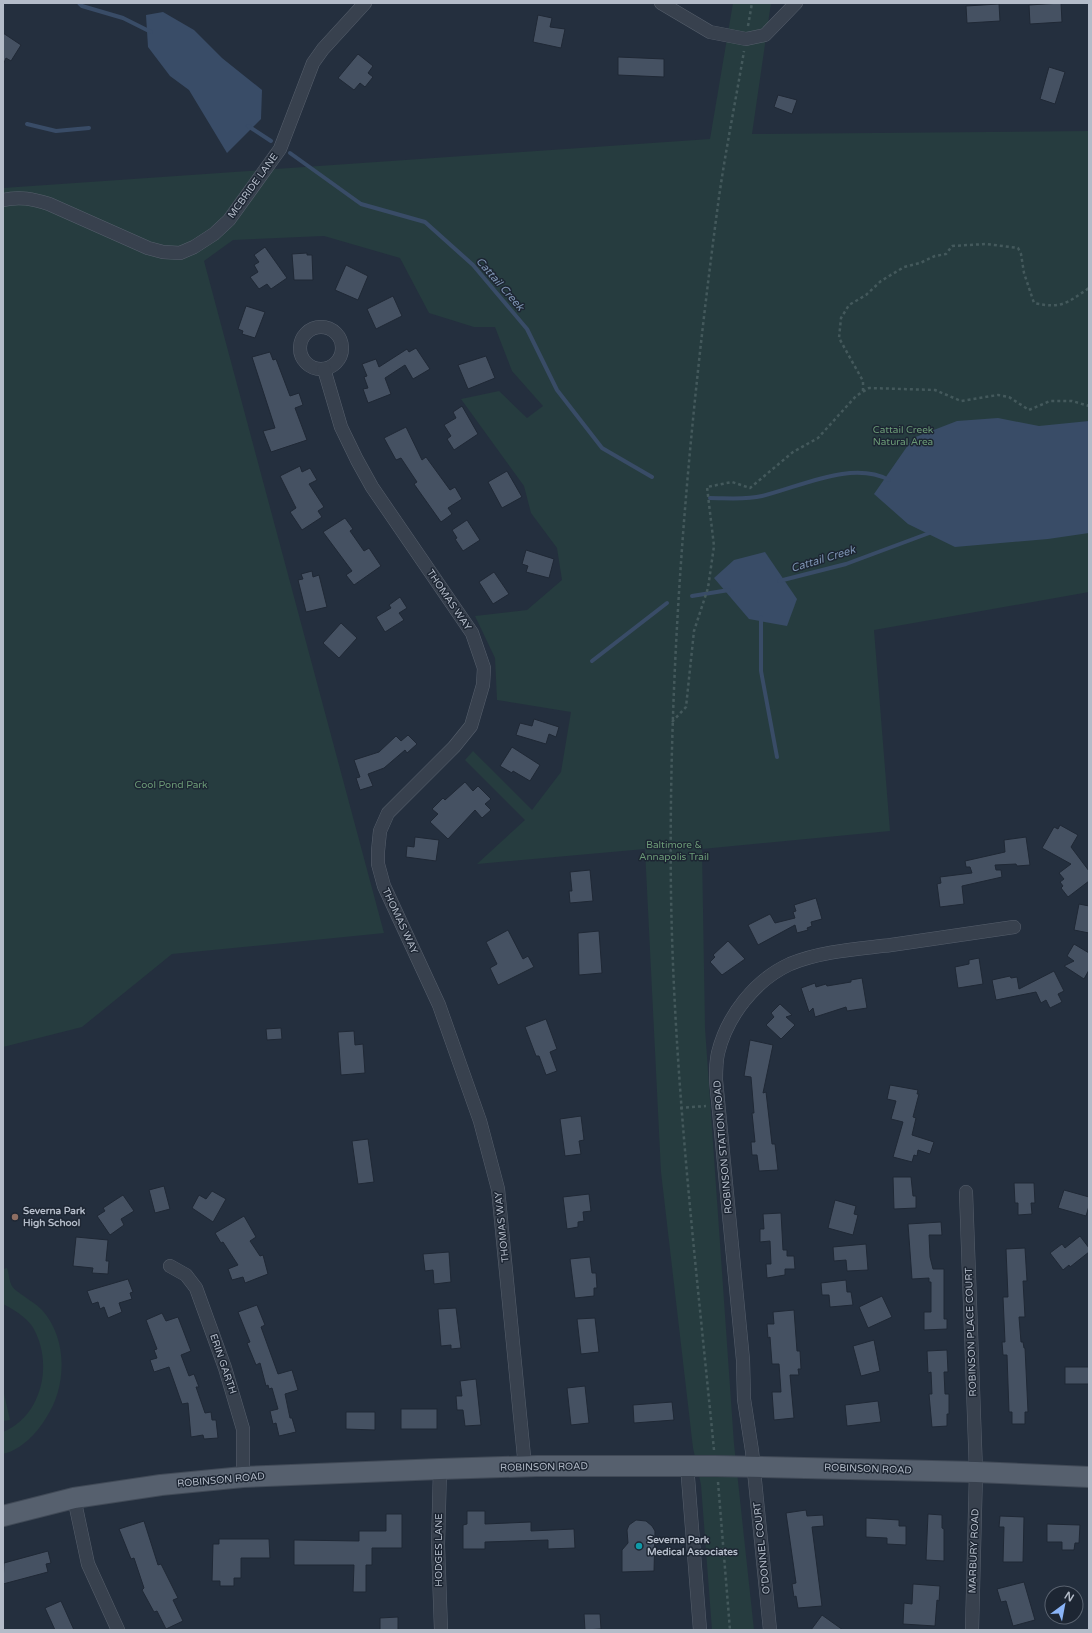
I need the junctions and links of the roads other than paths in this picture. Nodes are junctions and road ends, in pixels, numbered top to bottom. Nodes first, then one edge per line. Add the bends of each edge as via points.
1 (365, 3) edge
2 (661, 3) edge
3 (796, 3) edge
4 (3, 200) edge
5 (324, 369) dead end
6 (1014, 927) dead end
7 (966, 1192) dead end
8 (170, 1266) dead end
9 (525, 1466) junction
10 (687, 1466) junction
11 (754, 1466) junction
12 (440, 1469) junction
13 (976, 1472) junction
14 (243, 1477) junction
15 (1089, 1477) edge
16 (74, 1498) junction
17 (3, 1516) edge
18 (118, 1630) edge
19 (441, 1630) edge
20 (700, 1630) edge
21 (770, 1630) edge
22 (972, 1630) edge

1 - 4 street, MCBRIDE LANE via 313,63 280,149 229,220 194,247 180,253 163,252 148,248 49,204 18,197
2 - 3 street via 710,32 746,39 765,35
5 - 9 street, THOMAS WAY via 341,427 356,460 472,634 484,668 483,685 471,726 388,813 380,831 378,864 384,886 439,1005 491,1158 498,1189
6 - 11 street, ROBINSON STATION ROAD via 830,953 790,964 754,989 725,1031 718,1054 716,1080 743,1360 744,1399
7 - 13 street, ROBINSON PLACE COURT
8 - 14 street, ERIN GARTH via 186,1275 196,1288 225,1368 245,1438
9 - 10 main road, ROBINSON ROAD
9 - 12 main road, ROBINSON ROAD
10 - 11 main road, ROBINSON ROAD
10 - 20 street
11 - 13 main road, ROBINSON ROAD
11 - 21 street, O'DONNEL COURT
12 - 14 main road, ROBINSON ROAD
12 - 19 street, HODGES LANE via 438,1545
13 - 15 main road, ROBINSON ROAD
13 - 22 street, MARBURY ROAD
14 - 16 main road, ROBINSON ROAD via 161,1485
16 - 17 main road, ROBINSON ROAD
16 - 18 street via 88,1564

